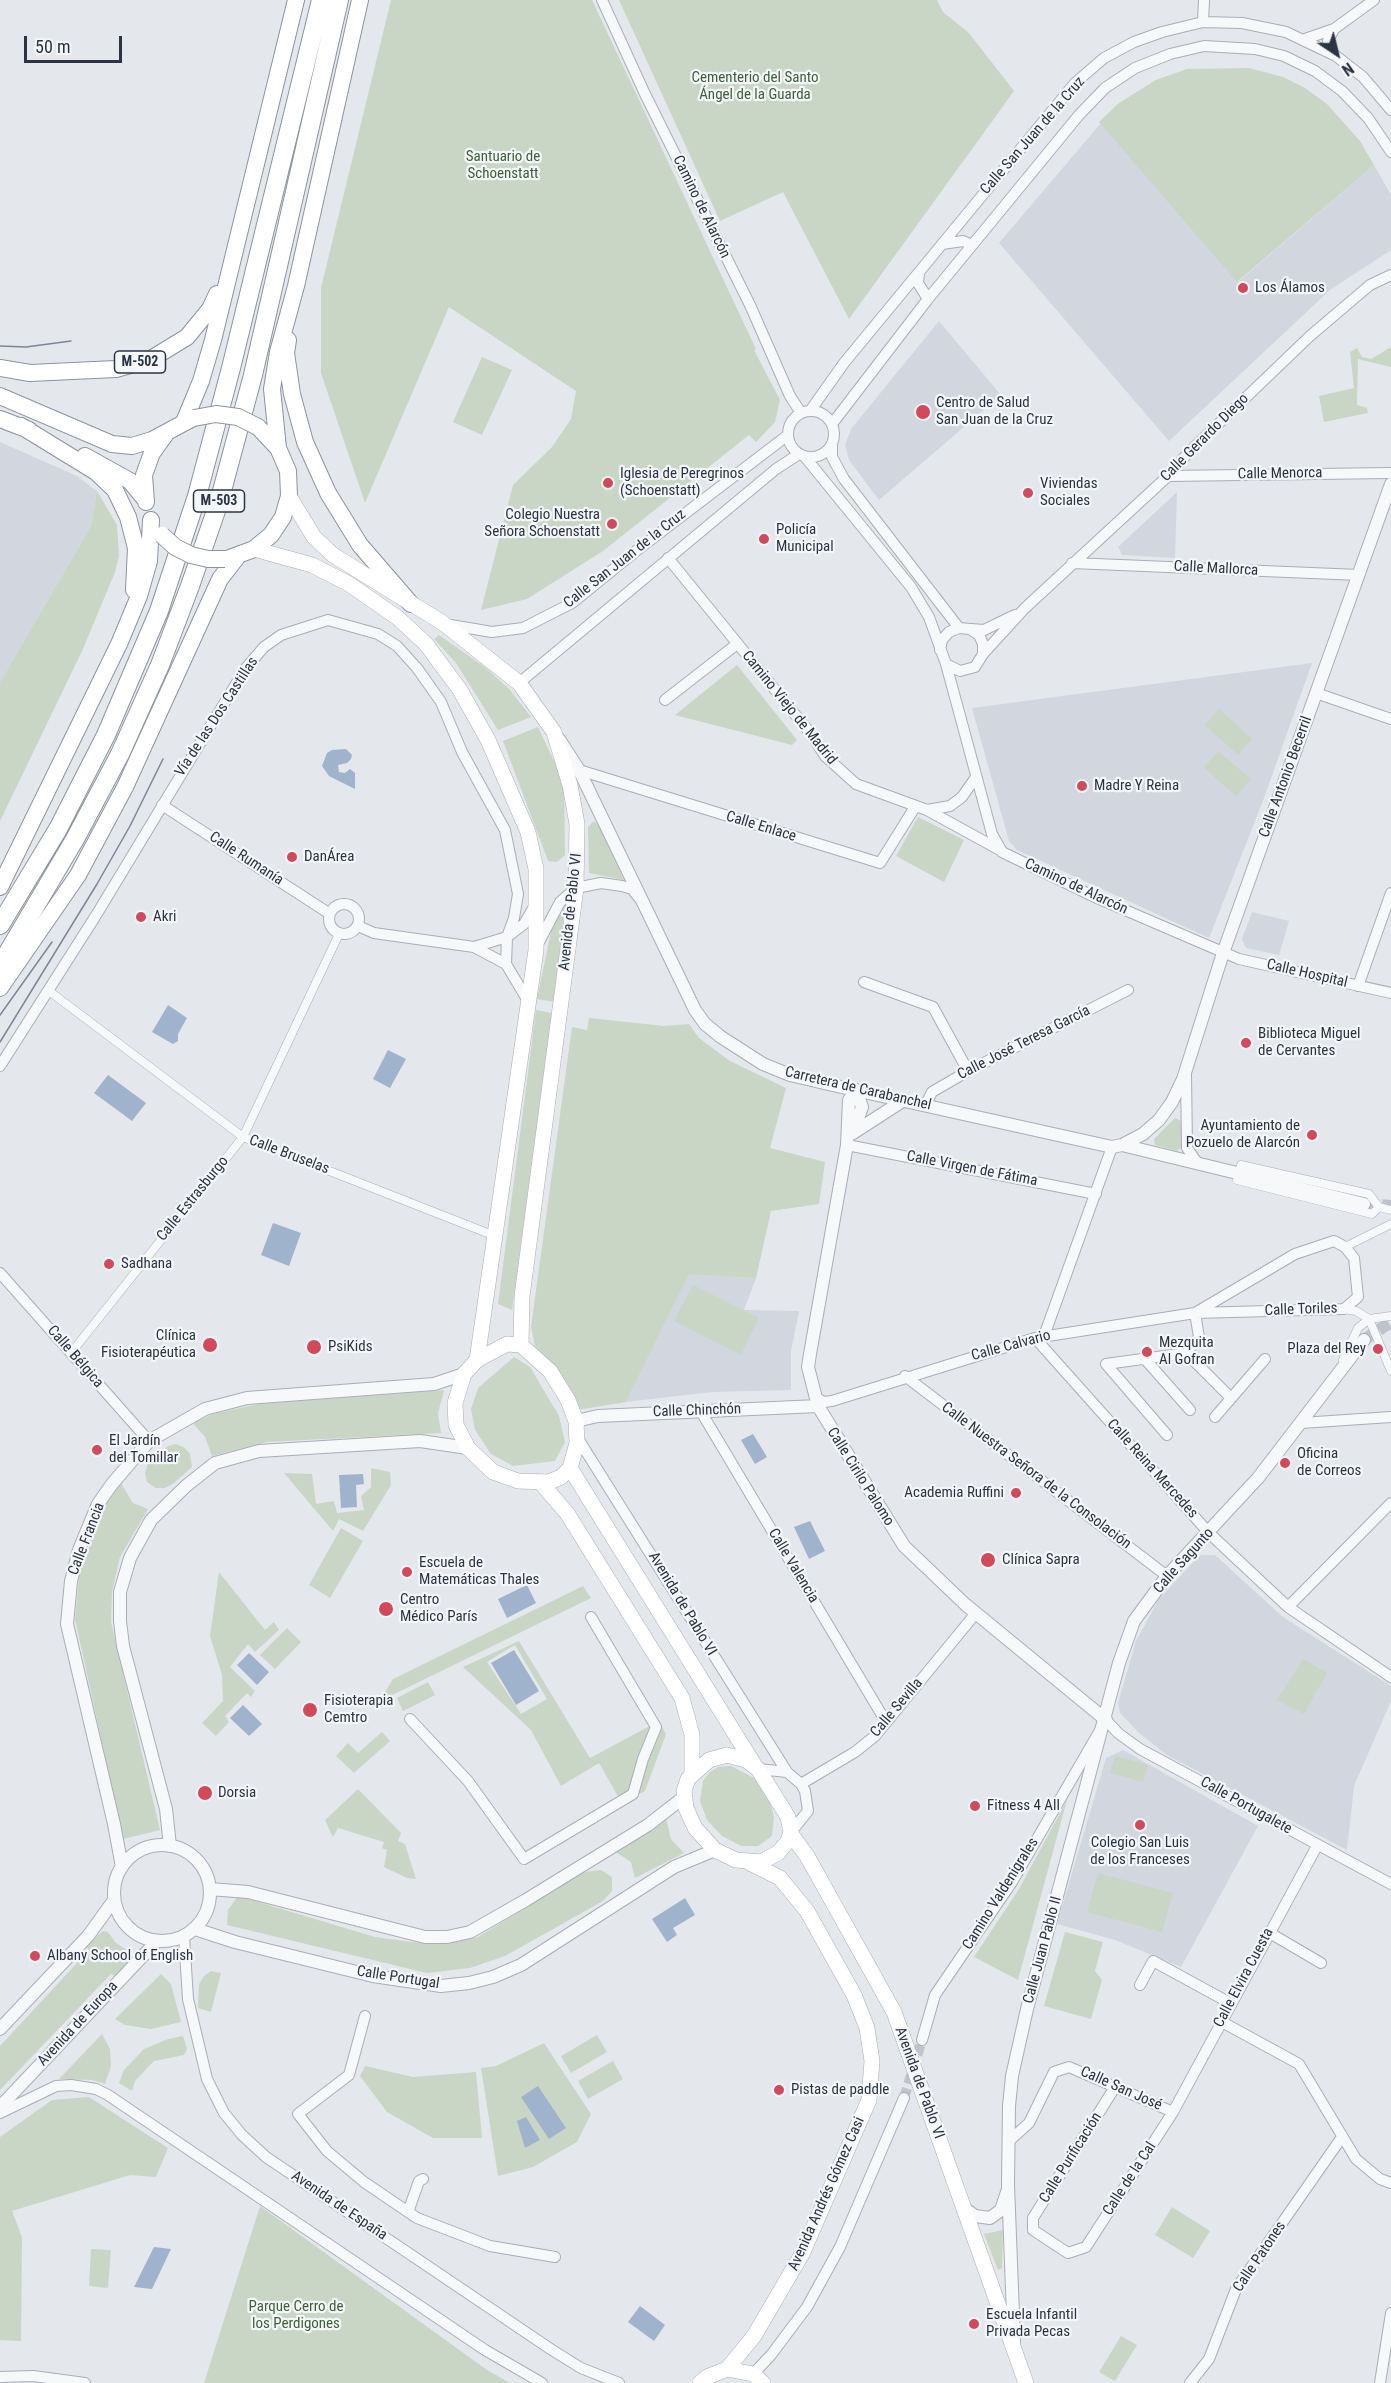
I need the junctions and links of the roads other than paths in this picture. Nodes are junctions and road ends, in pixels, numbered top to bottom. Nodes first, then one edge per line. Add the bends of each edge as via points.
1 (296, 0) edge
2 (321, 0) edge
3 (339, 0) edge
4 (360, 0) edge
5 (602, 0) edge
6 (1203, 0) edge
7 (1374, 0) edge
8 (1203, 22) junction
9 (1334, 29) junction
10 (1305, 39) junction
11 (1329, 51) junction
12 (1391, 110) edge
13 (1391, 152) edge
14 (942, 244) junction
15 (972, 245) junction
16 (231, 263) junction
17 (919, 273) junction
18 (1391, 275) edge
19 (296, 286) junction
20 (928, 299) junction
21 (0, 368) edge
22 (0, 396) edge
23 (806, 412) junction
24 (0, 418) edge
25 (189, 420) junction
26 (832, 424) junction
27 (21, 426) junction
28 (166, 434) junction
29 (788, 435) junction
30 (832, 446) junction
31 (278, 448) junction
32 (802, 455) junction
33 (1391, 473) edge
34 (1168, 476) junction
35 (1391, 484) edge
36 (289, 496) junction
37 (144, 498) junction
38 (151, 519) junction
39 (254, 549) junction
40 (231, 558) junction
41 (668, 558) junction
42 (1072, 563) junction
43 (1359, 575) junction
44 (411, 604) junction
45 (1025, 608) junction
46 (443, 623) junction
47 (126, 626) junction
48 (965, 628) junction
49 (737, 644) junction
50 (940, 651) junction
51 (983, 654) junction
52 (946, 664) junction
53 (519, 683) junction
54 (1316, 693) junction
55 (665, 700) dead end
56 (1391, 718) edge
57 (554, 732) junction
58 (579, 770) junction
59 (976, 777) junction
60 (162, 805) junction
61 (915, 807) junction
62 (927, 810) junction
63 (1002, 852) junction
64 (0, 887) edge
65 (576, 888) junction
66 (1391, 893) edge
67 (538, 901) junction
68 (650, 913) junction
69 (330, 914) junction
70 (0, 925) edge
71 (358, 926) junction
72 (339, 934) junction
73 (507, 937) junction
74 (474, 947) junction
75 (536, 950) junction
76 (1223, 953) junction
77 (506, 964) junction
78 (0, 966) edge
79 (864, 982) dead end
80 (1358, 986) junction
81 (0, 988) edge
82 (1128, 990) dead end
83 (49, 991) junction
84 (1391, 993) edge
85 (528, 1001) junction
86 (0, 1066) edge
87 (968, 1071) junction
88 (1186, 1071) junction
89 (856, 1090) junction
90 (904, 1100) junction
91 (926, 1104) junction
92 (854, 1133) junction
93 (243, 1137) junction
94 (847, 1144) junction
95 (1117, 1146) junction
96 (1196, 1161) junction
97 (1239, 1173) junction
98 (1096, 1194) junction
99 (1364, 1204) tunnel mouth
100 (1378, 1207) junction
101 (1391, 1210) edge
102 (1391, 1224) edge
103 (495, 1236) junction
104 (1345, 1247) junction
105 (0, 1273) edge
106 (1344, 1309) junction
107 (1195, 1313) junction
108 (1391, 1316) edge
109 (1369, 1319) junction
110 (1040, 1337) junction
111 (1365, 1341) tunnel mouth
112 (521, 1345) junction
113 (71, 1353) junction
114 (1186, 1353) junction
115 (1144, 1358) junction
116 (1264, 1359) dead end
117 (477, 1360) junction
118 (1391, 1371) edge
119 (464, 1374) junction
120 (905, 1376) junction
121 (1231, 1398) junction
122 (816, 1401) junction
123 (832, 1401) junction
124 (700, 1410) junction
125 (1190, 1410) dead end
126 (1215, 1417) dead end
127 (1391, 1417) edge
128 (824, 1418) junction
129 (576, 1421) junction
130 (1301, 1423) junction
131 (1167, 1435) dead end
132 (577, 1437) junction
133 (149, 1441) junction
134 (468, 1448) junction
135 (570, 1468) junction
136 (541, 1483) junction
137 (1391, 1503) edge
138 (1209, 1533) junction
139 (1167, 1576) junction
140 (1288, 1607) junction
141 (976, 1613) junction
142 (591, 1617) dead end
143 (1391, 1677) edge
144 (410, 1719) dead end
145 (1106, 1720) junction
146 (886, 1722) junction
147 (757, 1768) junction
148 (787, 1772) junction
149 (692, 1774) junction
150 (801, 1784) junction
151 (684, 1797) junction
152 (791, 1833) junction
153 (170, 1846) junction
154 (1317, 1846) junction
155 (715, 1850) junction
156 (750, 1863) junction
157 (122, 1867) junction
158 (1391, 1884) edge
159 (210, 1889) junction
160 (114, 1900) junction
161 (1269, 1932) junction
162 (189, 1933) junction
163 (156, 1942) junction
164 (1321, 1963) dead end
165 (1140, 1985) dead end
166 (1230, 2003) junction
167 (364, 2016) dead end
168 (1221, 2022) junction
169 (0, 2029) edge
170 (922, 2040) tunnel mouth
171 (1115, 2087) junction
172 (904, 2098) tunnel mouth
173 (0, 2107) edge
174 (1173, 2112) junction
175 (0, 2114) edge
176 (1342, 2137) junction
177 (1009, 2141) junction
178 (423, 2179) dead end
179 (1391, 2183) edge
180 (1008, 2185) junction
181 (964, 2208) junction
182 (408, 2212) junction
183 (1086, 2247) joint
184 (555, 2257) dead end
185 (1391, 2313) edge
186 (1014, 2348) junction
187 (727, 2369) junction
188 (0, 2377) edge
189 (758, 2379) edge
190 (85, 2383) edge
191 (542, 2383) edge
192 (619, 2383) edge
193 (700, 2383) edge
194 (1026, 2383) edge
195 (1190, 2383) edge
196 (1380, 2383) edge

1 - 16 highway
2 - 70 highway, M-503 via 228,380 197,495 159,611 106,735 58,829
3 - 78 highway, M-503 via 253,375 219,502 190,586 120,754
4 - 19 highway
5 - 23 street, Camino de Alarcón via 790,396
6 - 8 street
7 - 9 street
8 - 10 street, Calle San Juan de la Cruz via 1272,28
8 - 14 street, Calle San Juan de la Cruz via 1134,42 1104,58 1053,108
9 - 10 street
9 - 11 street via 1328,41
10 - 11 street, Calle San Juan de la Cruz
11 - 12 street, Calle San Juan de la Cruz via 1363,77
13 - 15 street, Calle San Juan de la Cruz via 1368,118 1342,91 1301,63 1255,49 1190,49 1135,68 1105,88
14 - 15 street via 963,241
14 - 17 street, Calle San Juan de la Cruz
15 - 20 street, Calle San Juan de la Cruz
16 - 21 highway, M-502 via 210,309 193,330 151,359 116,369 30,373
16 - 25 highway
17 - 20 street via 918,283
17 - 23 street, Calle San Juan de la Cruz
18 - 34 street, Calle Gerardo Diego via 1341,307
19 - 31 highway via 272,389
19 - 44 highway via 286,352 305,442 328,494 360,545
20 - 26 street, Calle San Juan de la Cruz
22 - 28 highway via 112,444 132,446
23 - 26 street via 823,414
23 - 29 street via 792,422
24 - 27 highway
25 - 28 highway
25 - 31 highway, bridge via 216,414 238,417 258,427
26 - 30 street
27 - 37 highway via 106,465 130,481
27 - 47 highway via 96,472 119,499 136,548 135,586
28 - 37 highway via 152,453 144,475
29 - 32 street via 791,446
29 - 46 street, Calle San Juan de la Cruz via 572,603 523,628 492,632
30 - 32 street via 820,456
30 - 48 street via 832,458 844,479
31 - 36 highway via 288,471
32 - 41 street, Calle San Juan de la Cruz via 776,469
32 - 50 street via 911,587 929,617
33 - 34 street, Calle Menorca
34 - 42 street, Calle Gerardo Diego
35 - 43 street, Calle Antonio Becerril
36 - 39 highway via 283,517 271,535
36 - 44 main road, Avenida de Pablo VI via 314,537 333,555
37 - 38 highway
38 - 40 highway, bridge via 175,547 191,555
38 - 47 highway via 149,561
39 - 40 highway
39 - 67 main road, Avenida de Pablo VI via 312,565 349,584 398,618 426,644 460,690 513,793 528,832
40 - 81 highway via 125,787 78,875
41 - 49 street, Camino Viejo de Madrid
41 - 53 street, Calle San Juan de la Cruz
42 - 43 street, Calle Mallorca
42 - 45 street, Calle Gerardo Diego
43 - 54 street, Calle Antonio Becerril
44 - 46 main road, Avenida de Pablo VI
45 - 48 street, Calle Gerardo Diego via 984,630
45 - 51 street, Calle Gerardo Diego
46 - 53 main road, Avenida de Pablo VI
47 - 64 highway
48 - 50 street via 949,632
48 - 51 street via 978,635
49 - 55 street, Camino Viejo de Madrid
49 - 61 street, Camino Viejo de Madrid via 832,763 856,784
50 - 52 street
51 - 52 street via 975,667 960,671
52 - 59 street
53 - 57 main road, Avenida de Pablo VI
54 - 56 street
54 - 76 street, Calle Antonio Becerril
57 - 58 street, Carretera de Carabanchel
57 - 65 main road, Avenida de Pablo VI via 578,824
58 - 61 street, Calle Enlace via 880,863
58 - 68 street, Carretera de Carabanchel
59 - 62 street via 950,806
59 - 63 street via 992,834
60 - 69 street, Calle Rumanía
60 - 73 street, Vía de las Dos Castillas via 245,669 264,647 281,635 328,620 378,634 397,646 441,702 462,752 505,830 518,894
60 - 83 street, Vía de las Dos Castillas
61 - 62 street, Camino Viejo de Madrid
62 - 63 street, Camino Viejo de Madrid
63 - 76 street, Camino de Alarcón
65 - 68 street via 595,884 632,889
65 - 75 street via 560,902
65 - 112 main road, Avenida de Pablo VI via 522,1296
66 - 80 street
67 - 73 street via 524,924
67 - 75 main road, Avenida de Pablo VI
68 - 89 street, Carretera de Carabanchel via 695,1010 713,1030 763,1064 790,1075
69 - 71 street via 336,907 350,906 359,916
69 - 72 street via 330,924
71 - 72 street via 351,933
71 - 74 street via 374,933
72 - 93 street, Calle Estrasburgo
73 - 74 street
73 - 77 street, Vía de las Dos Castillas
74 - 77 street
75 - 85 main road, Avenida de Pablo VI
76 - 80 street, Calle Hospital
76 - 88 street, Calle Antonio Becerril
77 - 85 street
79 - 87 street via 933,1006
80 - 84 street, Calle Hospital
82 - 87 street, Calle José Teresa García
83 - 86 street, Vía de las Dos Castillas
83 - 93 street, Calle Bruselas
85 - 103 main road, Avenida de Pablo VI
87 - 91 street, Calle José Teresa García via 932,1092
88 - 95 street, Calle Antonio Becerril via 1160,1120 1143,1134
88 - 96 street, Calle Antonio Becerril via 1187,1148
89 - 90 street, Carretera de Carabanchel
89 - 92 street, Calle Cirilo Palomo via 862,1107
89 - 94 street, Calle Cirilo Palomo via 849,1100
90 - 91 street, Carretera de Carabanchel
90 - 92 street, Calle Cirilo Palomo
91 - 95 street, Carretera de Carabanchel
92 - 94 street, Calle Cirilo Palomo
93 - 103 street, Calle Bruselas
93 - 113 street, Calle Estrasburgo
94 - 98 street, Calle Virgen de Fátima
94 - 122 street, Calle Cirilo Palomo via 808,1367
95 - 96 street, Carretera de Carabanchel
95 - 98 street
96 - 97 street, Carretera de Carabanchel
97 - 99 street, Carretera de Carabanchel
97 - 100 street via 1241,1166 1369,1194
97 - 100 street, Carretera de Carabanchel via 1237,1180 1347,1208 1372,1214
98 - 110 street
100 - 101 street, Carretera de Carabanchel
102 - 104 street
103 - 117 main road, Avenida de Pablo VI
104 - 106 street, Calle Toriles via 1354,1258 1358,1297
104 - 107 street via 1334,1241 1295,1254
105 - 113 street, Calle Bélgica
106 - 107 street, Calle Toriles
106 - 109 street
107 - 110 street, Calle Calvario
107 - 114 street via 1200,1337
108 - 109 street
109 - 118 street
109 - 130 street, Calle Sagunto via 1358,1328 1344,1359 1298,1419
110 - 120 street, Calle Calvario
110 - 138 street, Calle Reina Mercedes
111 - 130 street, Calle Sagunto
112 - 117 main road via 507,1344
112 - 129 main road, Avenida de Pablo VI via 550,1371
113 - 133 street, Calle Bélgica
114 - 115 street
114 - 121 street
115 - 125 street
115 - 131 street via 1106,1364
116 - 121 street
117 - 119 main road
119 - 133 street, Calle Francia via 434,1384 247,1398 205,1409
119 - 134 main road via 455,1414 460,1436
120 - 123 street, Calle Calvario
120 - 139 street, Calle Nuestra Señora de la Consolación
121 - 126 street
122 - 123 street
122 - 124 street, Calle Chinchón
122 - 128 street, Calle Cirilo Palomo
123 - 128 street
124 - 129 street, Calle Chinchón via 598,1416
124 - 146 street, Calle Valencia
127 - 130 street
128 - 141 street, Calle Cirilo Palomo via 904,1546
129 - 132 main road, Avenida de Pablo VI
130 - 138 street, Calle Sagunto
132 - 135 main road, Avenida de Pablo VI
132 - 148 street, Avenida de Pablo VI
133 - 157 street, Calle Francia via 98,1504 79,1550 66,1610
134 - 136 main road via 500,1475
134 - 153 street via 420,1441 259,1451 215,1462 151,1520 130,1558 120,1592 120,1621 123,1646 166,1809
135 - 136 main road via 561,1477
135 - 147 main road, Avenida de Pablo VI
136 - 149 main road via 567,1513 681,1698 691,1728
137 - 140 street
138 - 139 street, Calle Sagunto
138 - 140 street, Calle Reina Mercedes
139 - 145 street, Calle Sagunto via 1134,1621 1119,1663
140 - 143 street, Calle Reina Mercedes
141 - 145 street, Calle Cirilo Palomo
141 - 146 street, Calle Sevilla
142 - 144 street via 656,1727 633,1794 524,1859 468,1781
145 - 154 street, Calle Portugalete via 1140,1749
145 - 170 street, Camino Valdenigrales via 1012,1882 935,1995
145 - 177 street, Calle Juan Pablo II via 1027,2010 1012,2076
146 - 150 street, Calle Sevilla via 855,1752
147 - 148 street
147 - 149 main road via 736,1757 721,1756
147 - 152 main road via 784,1809
148 - 150 street, Avenida de Pablo VI
149 - 151 main road
150 - 152 street via 808,1811
151 - 155 main road via 695,1828
151 - 159 street via 648,1825 526,1900 470,1932 447,1937 425,1937 248,1892
152 - 156 main road via 778,1853
152 - 181 main road, Avenida de Pablo VI via 894,2012
153 - 157 street via 143,1849
153 - 159 street via 182,1849 200,1864
154 - 158 street, Calle Portugalete
154 - 161 street, Calle Elvira Cuesta
155 - 156 main road
155 - 162 street, Calle Portugal via 674,1867 521,1965 469,1983 441,1986 373,1976
156 - 187 main road, Avenida Andrés Gómez Casi via 780,1878 807,1911 854,1995 867,2028 872,2061 869,2100 802,2254 754,2336
157 - 160 street via 115,1883
159 - 162 street via 207,1911
160 - 163 street via 124,1923
160 - 169 street via 88,1936
161 - 164 street
161 - 166 street, Calle Elvira Cuesta
162 - 163 street
162 - 192 street, Avenida de España via 188,1999 207,2079 224,2114 242,2135 266,2157 552,2350 596,2376
163 - 173 street, Avenida de Europa
165 - 166 street via 1153,1961
166 - 168 street, Calle Elvira Cuesta
167 - 182 street via 366,2031 349,2075 298,2114 327,2151
168 - 174 street, Calle Elvira Cuesta
168 - 176 street via 1299,2064
171 - 174 street, Calle San José
171 - 177 street, Calle San José via 1069,2067 1054,2073 1029,2122
171 - 183 street, Calle Purificación via 1033,2218 1032,2230 1068,2253
172 - 189 street via 840,2247 807,2307
174 - 183 street, Calle de la Cal
175 - 191 street via 56,2086 88,2087 108,2095 485,2350
176 - 179 street via 1356,2158 1380,2179
176 - 195 street, Calle Patones via 1236,2289 1209,2359
177 - 180 street, Calle Juan Pablo II
178 - 182 street
180 - 181 street, Calle Juan Pablo II via 1001,2210 990,2218 975,2216
180 - 186 street, Calle Juan Pablo II
181 - 186 main road, Avenida de Pablo VI
182 - 184 street via 490,2246
185 - 196 street
186 - 194 main road, Avenida de Pablo VI
187 - 189 main road
187 - 193 main road
188 - 190 street via 33,2376

